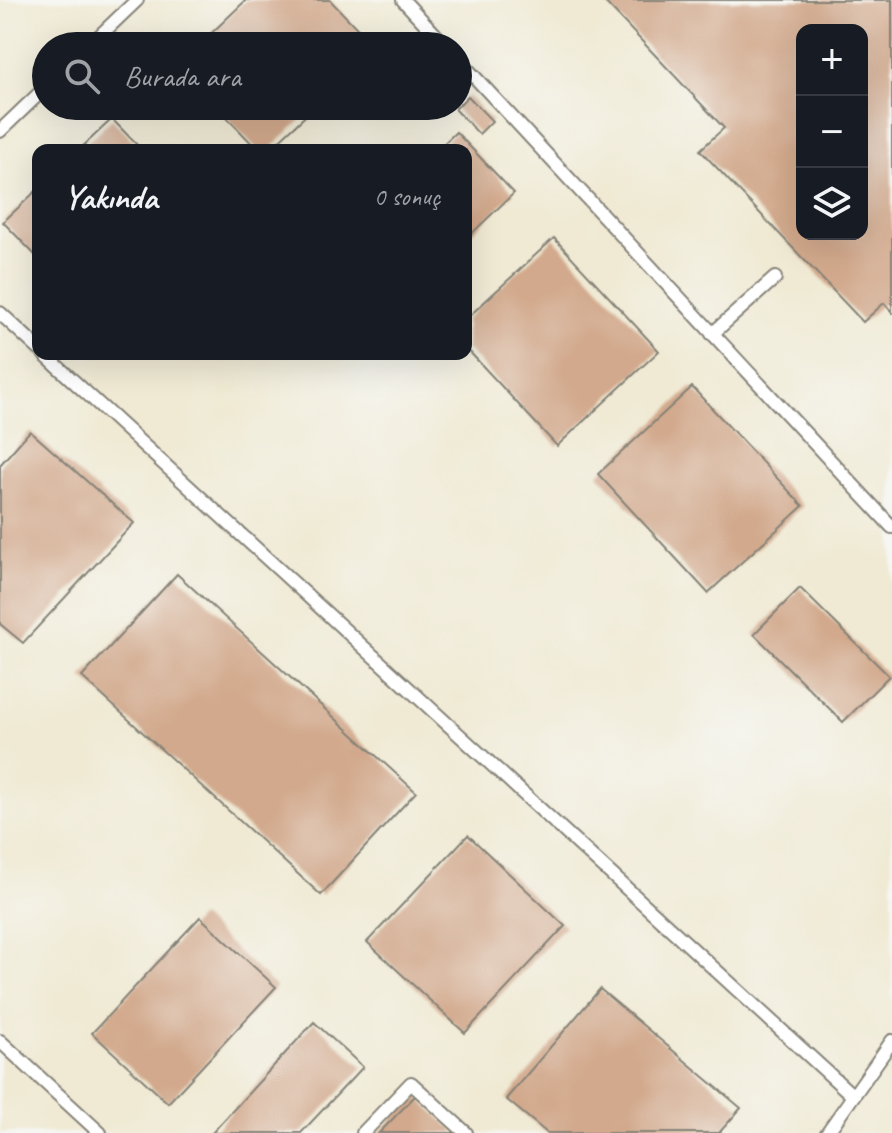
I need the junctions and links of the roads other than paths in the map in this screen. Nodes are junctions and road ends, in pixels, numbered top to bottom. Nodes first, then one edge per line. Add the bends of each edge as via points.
1 (137, 0) edge
2 (403, 0) edge
3 (104, 32) edge
4 (433, 32) edge
5 (472, 74) edge
6 (32, 100) edge
7 (0, 131) edge
8 (775, 278) dead end
9 (0, 313) edge
10 (712, 334) junction
11 (32, 342) edge
12 (51, 360) edge
13 (892, 527) edge
14 (0, 1041) edge
15 (892, 1041) edge
16 (853, 1096) junction
17 (100, 1133) edge
18 (363, 1133) edge
19 (466, 1133) edge
20 (827, 1133) edge

1 - 3 lane
2 - 4 lane
5 - 10 lane
6 - 7 lane
8 - 10 lane
9 - 11 lane
10 - 13 lane
12 - 16 lane
14 - 17 lane
15 - 16 lane
16 - 20 lane
18 - 19 lane via 411,1083

